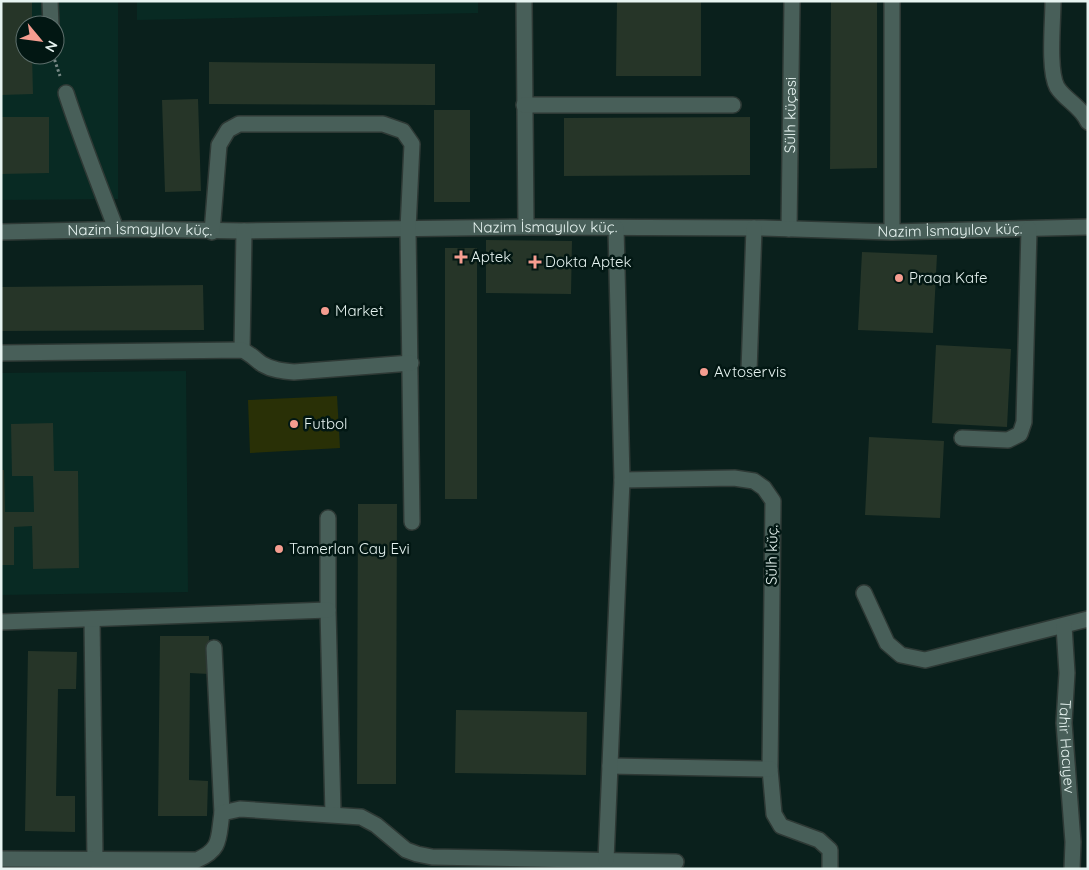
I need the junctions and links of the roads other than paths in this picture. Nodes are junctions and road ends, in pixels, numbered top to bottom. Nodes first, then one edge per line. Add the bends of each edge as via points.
1 (50, 1) edge
2 (524, 1) edge
3 (792, 1) edge
4 (892, 1) edge
5 (1053, 1) edge
6 (51, 15) edge
7 (66, 93) road end
8 (524, 105) junction
9 (734, 106) dead end
10 (1088, 122) edge
11 (526, 227) junction
12 (1088, 227) edge
13 (616, 228) junction
14 (754, 228) junction
15 (116, 229) junction
16 (790, 229) junction
17 (1029, 229) junction
18 (408, 230) junction
19 (244, 231) junction
20 (1, 232) edge
21 (212, 232) junction
22 (892, 232) junction
23 (242, 350) junction
24 (1, 353) edge
25 (411, 363) junction
26 (749, 371) dead end
27 (962, 438) dead end
28 (622, 480) junction
29 (328, 518) dead end
30 (412, 522) dead end
31 (864, 593) dead end
32 (328, 610) junction
33 (92, 619) junction
34 (1088, 619) edge
35 (1, 622) edge
36 (1064, 626) junction
37 (214, 648) dead end
38 (610, 766) junction
39 (770, 769) junction
40 (222, 813) junction
41 (333, 814) junction
42 (1, 859) edge
43 (95, 859) junction
44 (606, 860) junction
45 (676, 862) dead end
46 (576, 864) edge
47 (830, 869) edge
48 (1072, 869) edge

1 - 6 street
2 - 8 street
3 - 16 street, Sülh küçəsi
4 - 22 street
5 - 10 street via 1052,75 1058,88 1082,110
7 - 15 street
8 - 9 street
8 - 11 street
11 - 13 street, Nazim İsmayılov küç.
11 - 18 street, Nazim İsmayılov küç.
12 - 17 street, Nazim İsmayılov küç.
13 - 14 street, Nazim İsmayılov küç.
13 - 28 street
14 - 16 street, Nazim İsmayılov küç.
14 - 26 street
15 - 20 street, Nazim İsmayılov küç.
15 - 21 street, Nazim İsmayılov küç.
16 - 22 street, Nazim İsmayılov küç.
17 - 22 street, Nazim İsmayılov küç.
17 - 27 street via 1024,422 1020,434 1008,440
18 - 19 street, Nazim İsmayılov küç.
18 - 21 street via 412,144 404,131 382,124 239,124 228,130 219,145
18 - 25 street
19 - 21 street, Nazim İsmayılov küç.
19 - 23 street
23 - 24 street
23 - 25 street via 275,370 294,372
25 - 30 street
28 - 38 street
28 - 39 street, Sülh küç. via 734,478 754,482 764,488 773,500
29 - 32 street
31 - 36 street via 886,643 901,655 924,660
32 - 33 street
32 - 41 street
33 - 35 street
33 - 43 street
34 - 36 street
36 - 48 street, Tahir Hacıyev via 1067,672 1064,724
37 - 40 street
38 - 39 street
38 - 44 street
39 - 47 street, Sülh küç. via 774,814 780,826 819,840 830,850
40 - 41 street via 240,809
40 - 43 street via 217,843 210,854 197,860
41 - 46 street via 361,817 406,850 417,854
42 - 43 street
44 - 45 street
44 - 46 street

